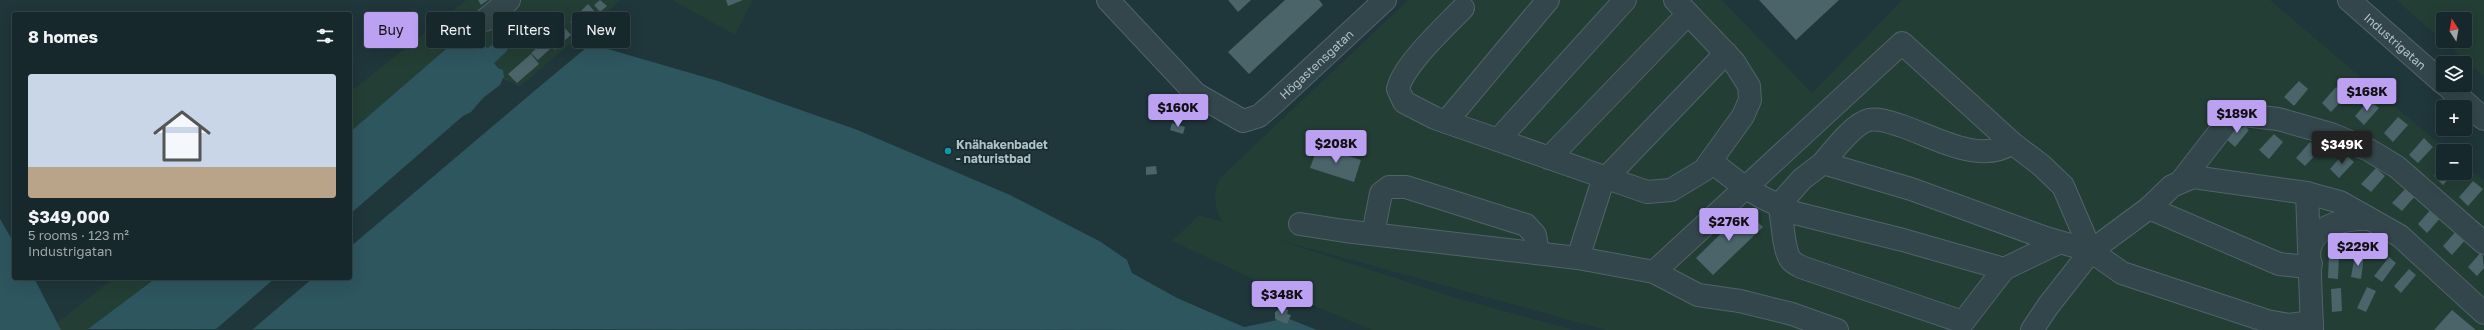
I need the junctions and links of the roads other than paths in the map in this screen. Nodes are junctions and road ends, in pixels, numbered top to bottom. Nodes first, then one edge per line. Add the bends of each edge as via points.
1 (509, 0) edge
2 (1108, 0) edge
3 (1385, 0) edge
4 (1548, 0) edge
5 (1625, 0) edge
6 (2349, 0) edge
7 (1681, 7) edge
8 (1463, 8) dead end
9 (485, 20) dead end
10 (1726, 53) junction
11 (2436, 77) edge
12 (2454, 92) edge
13 (2484, 119) edge
14 (1446, 122) junction
15 (1498, 140) junction
16 (2012, 143) junction
17 (1549, 158) junction
18 (1711, 161) junction
19 (1823, 163) junction
20 (1605, 177) junction
21 (2182, 180) junction
22 (1743, 187) junction
23 (2307, 193) junction
24 (1779, 205) junction
25 (2149, 208) junction
26 (2369, 219) junction
27 (1300, 224) dead end
28 (1374, 234) junction
29 (2060, 242) junction
30 (2484, 243) edge
31 (2091, 251) junction
32 (1538, 253) junction
33 (2310, 256) junction
34 (1578, 258) junction
35 (2004, 269) junction
36 (1654, 272) junction
37 (2484, 313) edge
38 (1959, 326) edge
39 (2312, 326) edge
40 (1837, 330) edge
41 (2032, 330) edge

1 - 9 street
2 - 3 street, Högastensgatan via 1196,94 1244,121 1258,116 1274,103
4 - 14 street
5 - 15 street
6 - 11 street, Industrigatan
7 - 10 street
7 - 17 street
8 - 14 street via 1413,63 1398,88 1404,102
10 - 18 street via 1746,79 1750,100 1743,116
10 - 20 street
12 - 13 street
14 - 15 street
15 - 17 street
16 - 19 street via 1992,152 1971,150 1896,124 1869,120 1850,133
16 - 22 street via 1902,43
16 - 31 street via 2063,186
17 - 20 street
18 - 20 street via 1704,170 1680,186 1663,192 1647,192
18 - 22 street
19 - 24 street via 1802,179
19 - 29 street via 1911,189
20 - 34 street
21 - 23 street via 2193,177 2209,178
21 - 25 street
21 - 30 street via 2227,122 2244,115 2278,119 2331,134 2386,160
22 - 24 street via 1760,198
22 - 36 street
23 - 26 street via 2340,202
23 - 33 street
24 - 35 street via 1795,213
24 - 38 street via 1786,249 1791,260 1801,268
25 - 31 street
25 - 33 street via 2279,264 2298,266
26 - 33 street via 2357,218 2335,223 2312,241
26 - 37 street via 2400,236
27 - 28 street
28 - 32 street
28 - 32 street via 1381,193 1389,187 1406,187 1526,225 1535,235
29 - 31 street
29 - 35 street
31 - 39 street via 2122,273 2156,285 2266,320
31 - 41 street
32 - 34 street
33 - 39 street
34 - 36 street
35 - 38 street
36 - 40 street via 1698,294 1792,314

